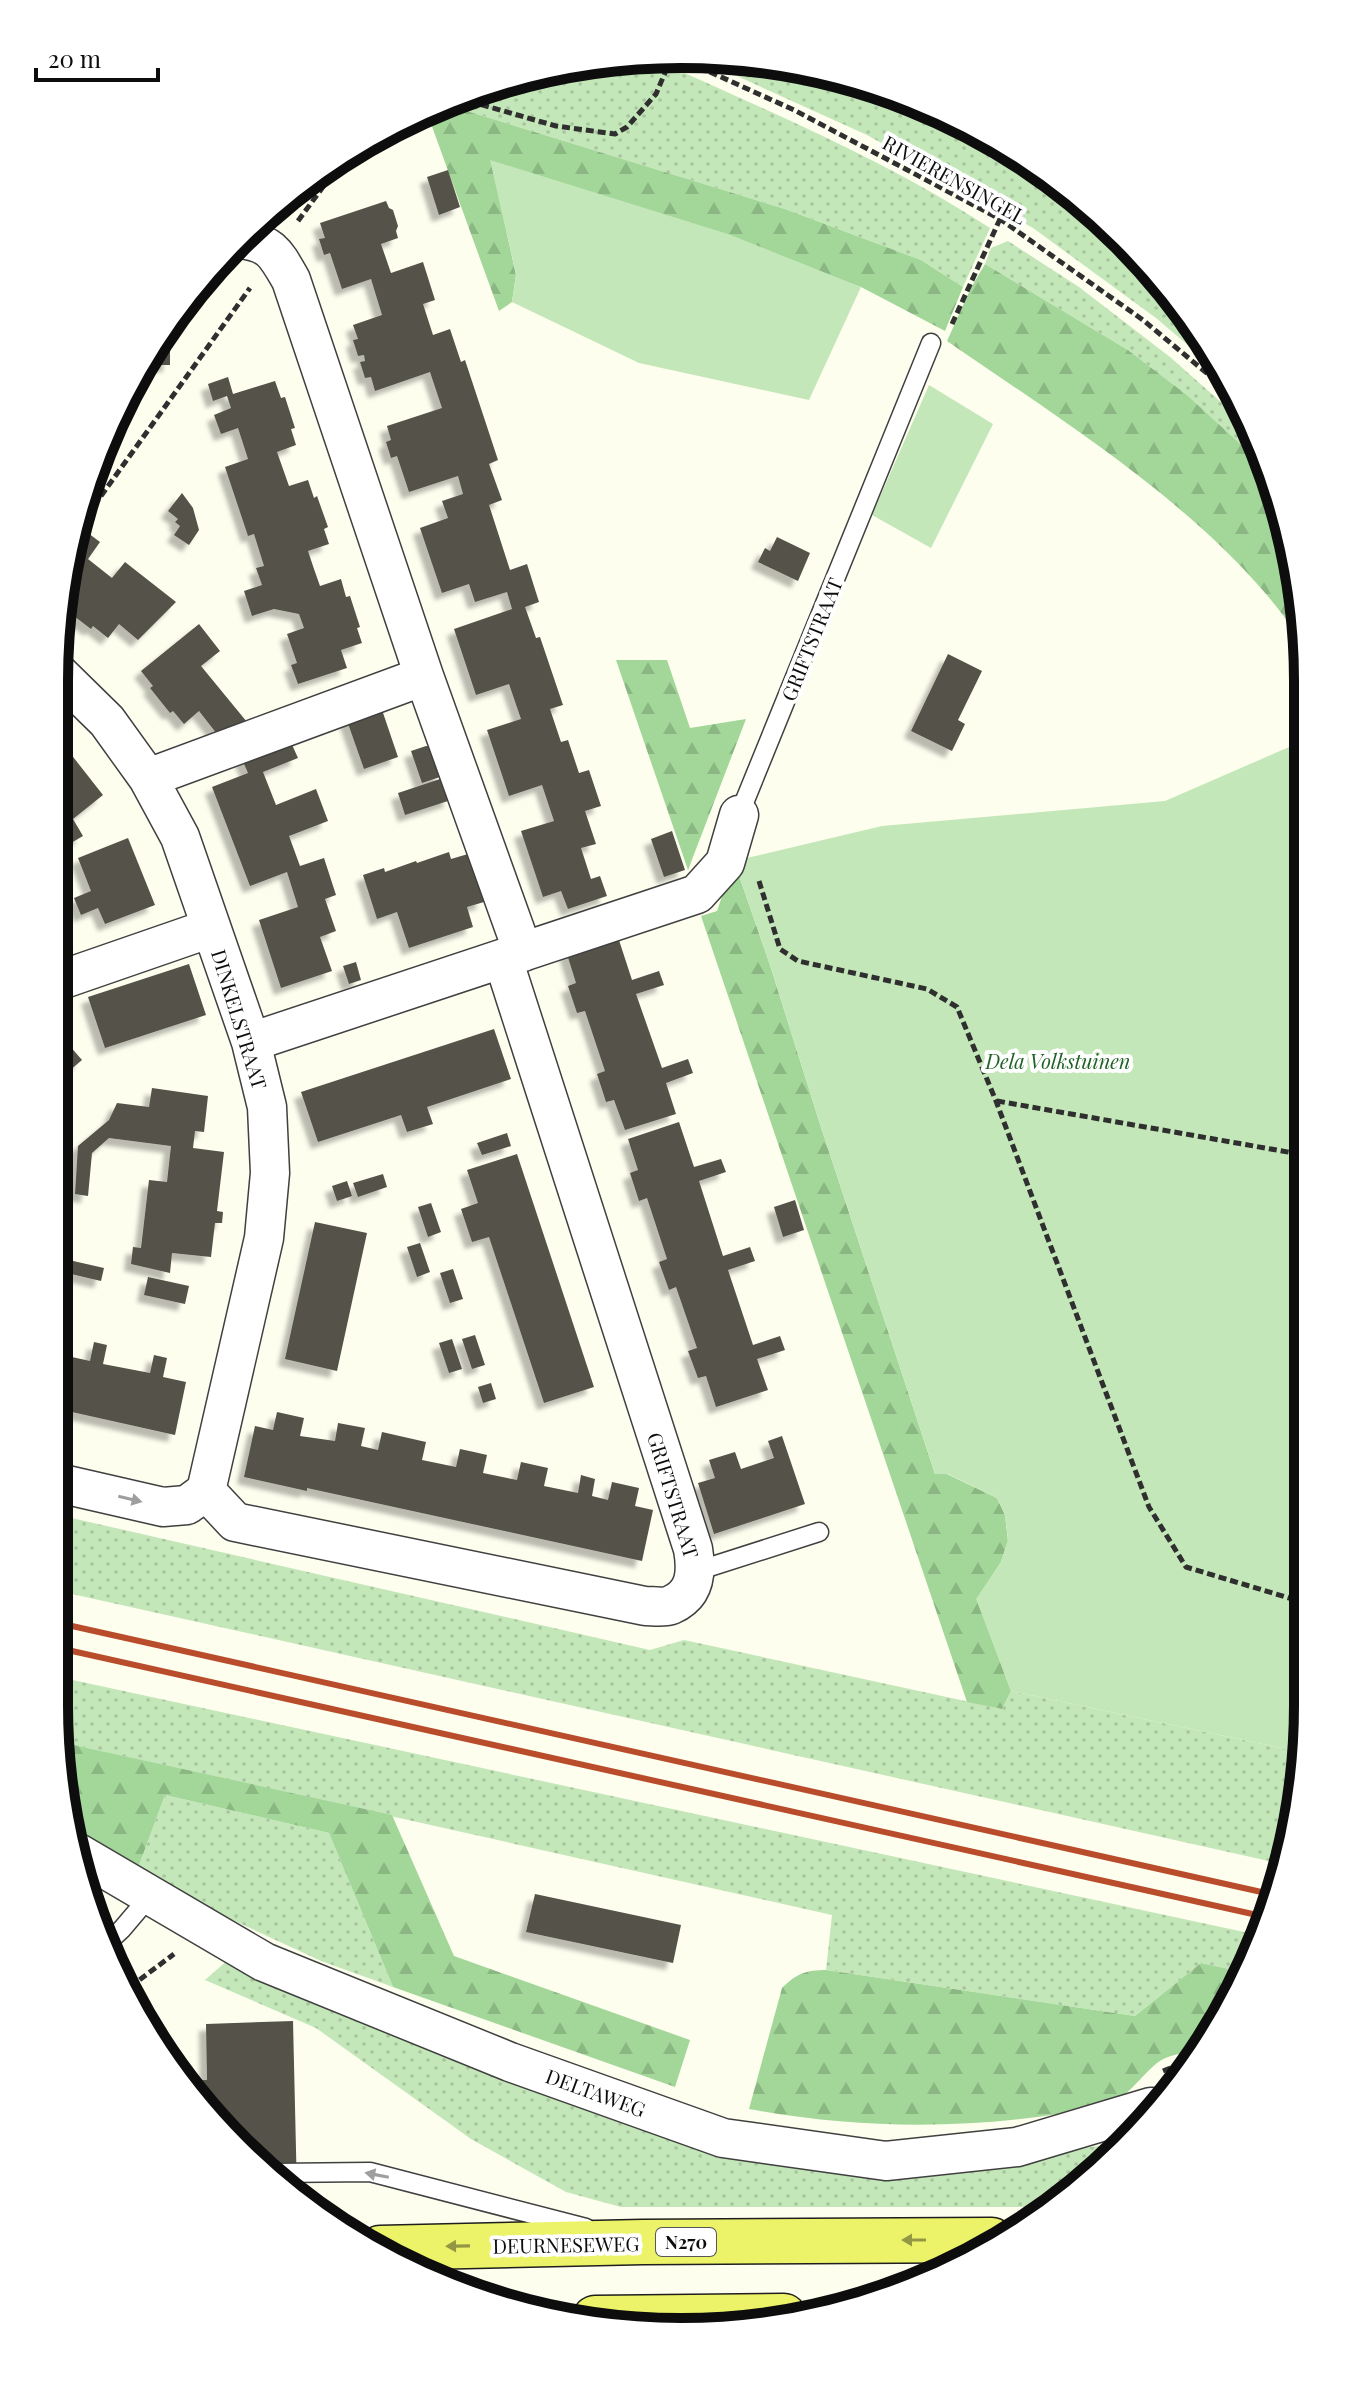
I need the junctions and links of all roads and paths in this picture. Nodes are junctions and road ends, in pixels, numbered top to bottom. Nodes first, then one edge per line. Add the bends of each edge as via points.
1 (669, 68) edge
2 (703, 69) edge
3 (477, 103) edge
4 (328, 180) edge
5 (1000, 219) junction
6 (256, 241) edge
7 (275, 252) junction
8 (931, 343) joint
9 (1214, 380) edge
10 (94, 505) edge
11 (424, 676) junction
12 (68, 683) edge
13 (148, 778) junction
14 (739, 815) junction
15 (211, 928) junction
16 (513, 956) junction
17 (68, 978) edge
18 (251, 1042) junction
19 (996, 1101) junction
20 (1294, 1153) edge
21 (68, 1485) edge
22 (206, 1491) junction
23 (819, 1532) dead end
24 (697, 1571) junction
25 (1294, 1599) edge
26 (88, 1859) edge
27 (150, 1896) junction
28 (122, 1929) junction
29 (112, 1932) edge
30 (114, 1937) edge
31 (1141, 2110) edge
32 (286, 2173) edge
33 (980, 2240) edge
34 (643, 2242) junction
35 (396, 2248) edge
36 (655, 2317) edge
37 (725, 2317) edge

1 - 3 path via 656,94 615,134 556,126
2 - 5 path, RIVIERENSINGEL via 794,110
4 - 7 path
5 - 8 path via 948,333
5 - 9 path, RIVIERENSINGEL via 1143,320
6 - 7 street
7 - 10 path
7 - 11 street, GRIFTSTRAAT via 291,280
8 - 14 lane, GRIFTSTRAAT
11 - 13 street
11 - 16 street, GRIFTSTRAAT
12 - 13 street, DINKELSTRAAT via 107,721
13 - 15 street, DINKELSTRAAT via 180,837
14 - 16 street, GRIFTSTRAAT via 725,863 697,894
14 - 19 path via 780,949 798,961 927,989 957,1007
15 - 17 street
15 - 18 street, DINKELSTRAAT
16 - 18 street, GRIFTSTRAAT
16 - 24 street, GRIFTSTRAAT
18 - 22 street, DINKELSTRAAT via 267,1107 270,1173 264,1238
19 - 20 path
19 - 25 path via 1149,1507 1186,1567
21 -> 22 street via 163,1507 187,1505
22 - 24 street, GRIFTSTRAAT via 235,1522 645,1606 669,1606 687,1593
23 - 24 lane
26 - 27 street, DELTAWEG
27 - 28 lane
27 - 31 street, DELTAWEG via 264,1962 510,2062 723,2138 886,2161 1017,2147
28 - 29 lane
28 - 30 lane
34 -> 32 lane via 370,2172
33 -> 34 main road, DEURNESEWEG / N270
34 -> 35 main road, DEURNESEWEG / N270
36 - 37 main road

